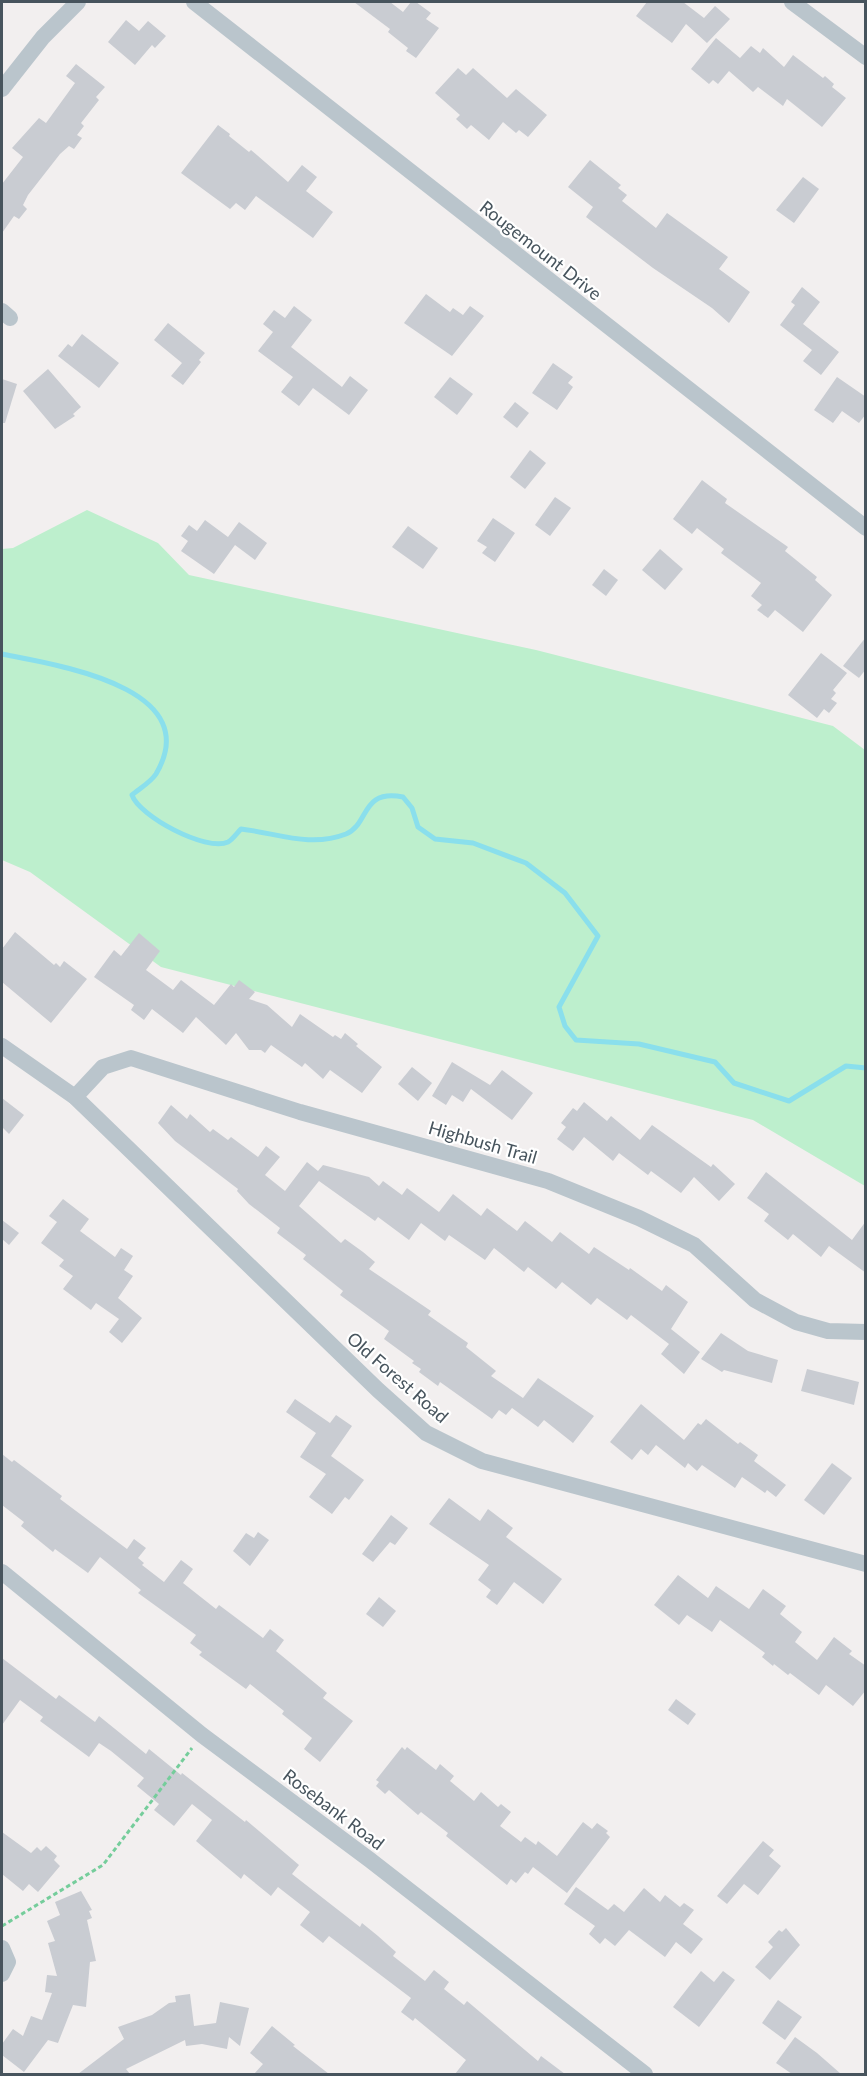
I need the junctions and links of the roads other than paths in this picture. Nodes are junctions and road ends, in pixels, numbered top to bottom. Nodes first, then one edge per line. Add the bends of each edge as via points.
1 (78, 2) edge
2 (194, 2) edge
3 (804, 5) edge
4 (866, 57) edge
5 (2, 89) edge
6 (866, 528) edge
7 (2, 1046) edge
8 (75, 1097) junction
9 (866, 1332) edge
10 (866, 1564) edge
11 (2, 1572) edge
12 (2, 1948) edge
13 (2, 1974) edge
14 (645, 2074) edge

1 - 5 street via 43,37
2 - 6 street, Rougemount Drive
3 - 4 street
7 - 8 street, Old Forest Road
8 - 9 street, Highbush Trail via 103,1067 131,1058 300,1112 548,1181 694,1245 755,1300 796,1322 828,1331
8 - 10 street, Old Forest Road via 426,1433 482,1461
11 - 14 street, Rosebank Road via 202,1735
12 - 13 street via 8,1962

